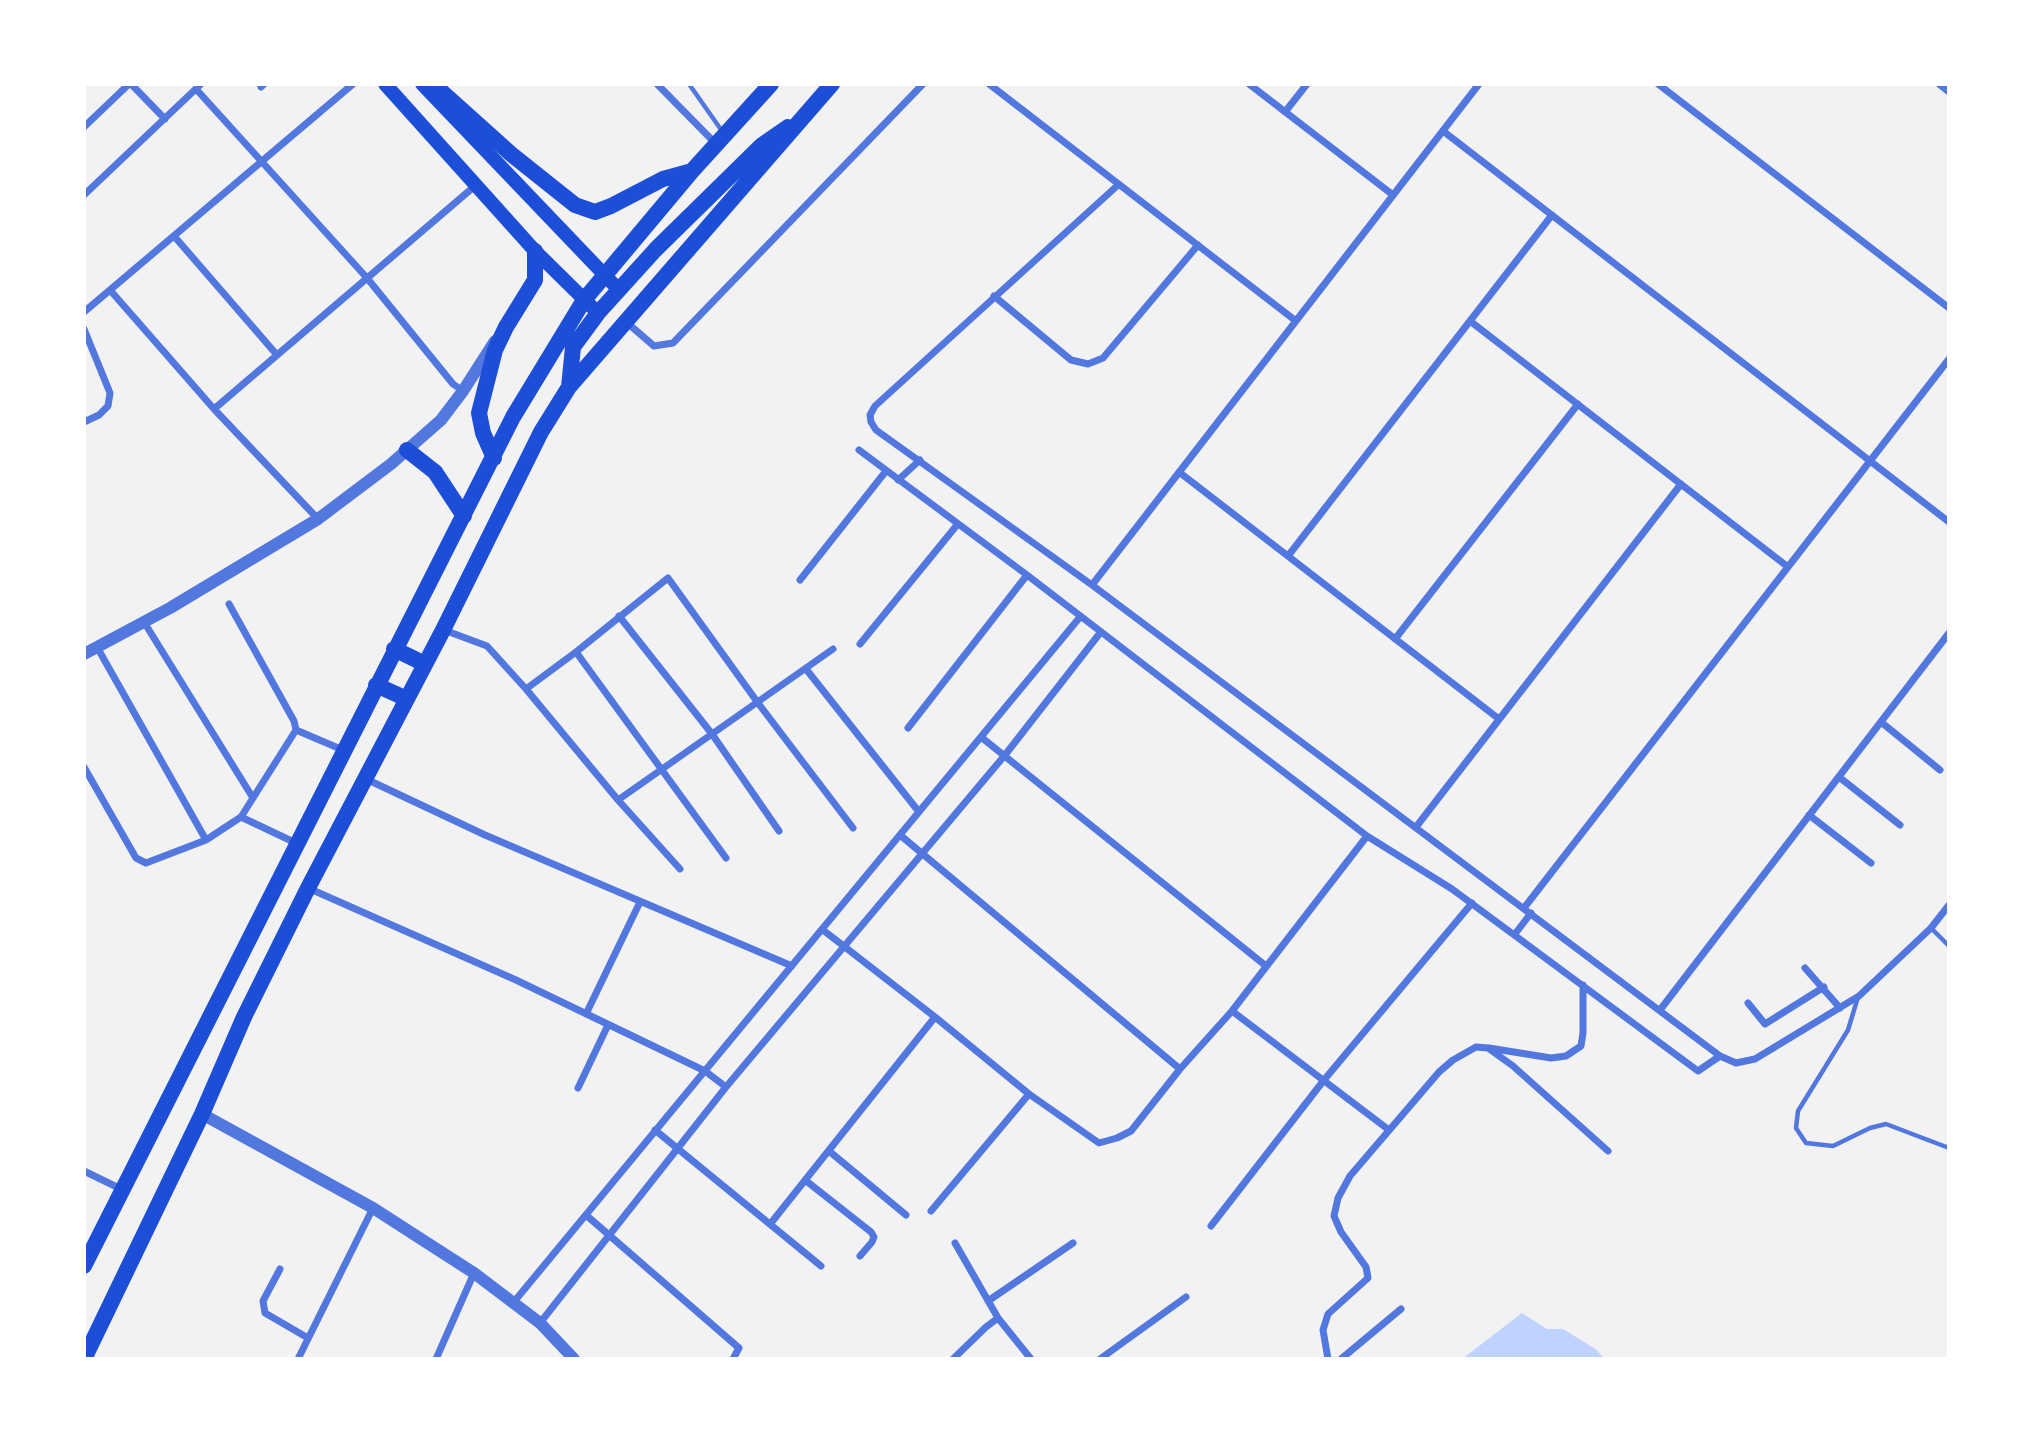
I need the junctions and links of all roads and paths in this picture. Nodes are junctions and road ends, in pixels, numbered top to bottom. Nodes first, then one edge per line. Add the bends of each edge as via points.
1 (130, 84) edge
2 (353, 84) edge
3 (385, 84) edge
4 (422, 84) edge
5 (433, 84) edge
6 (657, 84) edge
7 (689, 84) edge
8 (771, 84) edge
9 (832, 84) edge
10 (923, 84) edge
11 (989, 84) edge
12 (1249, 84) edge
13 (1307, 84) edge
14 (1479, 84) edge
15 (1658, 84) edge
16 (1939, 84) edge
17 (199, 86) edge
18 (1949, 92) edge
19 (810, 111) junction
20 (1285, 112) junction
21 (165, 119) junction
22 (84, 127) edge
23 (1443, 131) junction
24 (720, 139) junction
25 (260, 163) junction
26 (692, 171) junction
27 (476, 185) junction
28 (1118, 185) junction
29 (84, 195) edge
30 (1393, 195) junction
31 (1552, 215) junction
32 (173, 236) junction
33 (1198, 245) junction
34 (535, 251) junction
35 (605, 275) junction
36 (367, 278) junction
37 (618, 289) junction
38 (110, 290) junction
39 (994, 296) junction
40 (584, 300) junction
41 (1949, 308) edge
42 (84, 312) edge
43 (598, 313) junction
44 (625, 320) junction
45 (1296, 321) junction
46 (1470, 321) junction
47 (506, 327) junction
48 (84, 329) edge
49 (86, 340) edge
50 (277, 355) junction
51 (1949, 359) edge
52 (569, 387) junction
53 (463, 391) junction
54 (1578, 404) junction
55 (214, 409) junction
56 (84, 422) edge
57 (407, 450) junction
58 (859, 450) dead end
59 (494, 458) junction
60 (920, 460) junction
61 (1870, 461) junction
62 (886, 471) junction
63 (1179, 472) junction
64 (898, 480) junction
65 (1681, 484) junction
66 (464, 516) junction
67 (318, 519) junction
68 (1949, 522) edge
69 (957, 524) junction
70 (1288, 556) junction
71 (1788, 567) junction
72 (1027, 575) junction
73 (800, 580) dead end
74 (1092, 585) junction
75 (229, 604) dead end
76 (619, 617) junction
77 (1080, 617) junction
78 (144, 622) junction
79 (443, 630) junction
80 (1100, 633) junction
81 (1949, 633) edge
82 (1395, 639) junction
83 (860, 644) dead end
84 (97, 647) junction
85 (394, 649) junction
86 (833, 649) dead end
87 (576, 652) junction
88 (84, 654) edge
89 (425, 664) junction
90 (806, 669) junction
91 (376, 685) junction
92 (526, 689) junction
93 (407, 699) junction
94 (758, 703) junction
95 (1499, 719) junction
96 (1881, 722) junction
97 (908, 728) dead end
98 (296, 730) junction
99 (712, 734) junction
100 (981, 737) junction
101 (343, 750) junction
102 (1005, 755) junction
103 (84, 767) edge
104 (662, 770) junction
105 (1940, 770) dead end
106 (1839, 777) junction
107 (366, 779) junction
108 (253, 798) junction
109 (618, 800) junction
110 (919, 812) junction
111 (1809, 815) junction
112 (241, 817) junction
113 (1899, 825) dead end
114 (1416, 827) junction
115 (853, 828) dead end
116 (779, 831) dead end
117 (900, 835) junction
118 (1367, 836) junction
119 (206, 840) junction
120 (298, 845) junction
121 (923, 852) junction
122 (726, 858) dead end
123 (1871, 863) dead end
124 (680, 869) dead end
125 (308, 888) junction
126 (640, 902) junction
127 (1472, 902) junction
128 (1949, 905) edge
129 (1528, 911) junction
130 (1931, 928) junction
131 (823, 930) junction
132 (1515, 934) junction
133 (845, 946) junction
134 (1949, 946) edge
135 (792, 966) junction
136 (1266, 966) junction
137 (1805, 968) dead end
138 (1583, 985) junction
139 (1824, 987) junction
140 (1859, 996) junction
141 (1748, 1003) dead end
142 (1840, 1008) junction
143 (1660, 1010) junction
144 (1232, 1011) junction
145 (586, 1014) junction
146 (935, 1017) junction
147 (608, 1025) junction
148 (1488, 1048) junction
149 (1720, 1056) junction
150 (1180, 1069) junction
151 (705, 1071) junction
152 (1324, 1080) junction
153 (726, 1087) junction
154 (578, 1088) dead end
155 (1029, 1094) junction
156 (202, 1114) junction
157 (655, 1130) junction
158 (1389, 1130) junction
159 (1949, 1148) edge
160 (678, 1149) junction
161 (829, 1151) junction
162 (1608, 1151) dead end
163 (84, 1171) edge
164 (805, 1180) junction
165 (122, 1190) junction
166 (373, 1208) junction
167 (931, 1211) dead end
168 (586, 1215) junction
169 (906, 1215) dead end
170 (771, 1223) junction
171 (1211, 1226) dead end
172 (608, 1234) junction
173 (955, 1243) dead end
174 (1073, 1243) dead end
175 (860, 1256) dead end
176 (84, 1266) edge
177 (821, 1266) dead end
178 (280, 1269) dead end
179 (474, 1273) junction
180 (1186, 1297) dead end
181 (988, 1301) junction
182 (513, 1303) junction
183 (1401, 1309) dead end
184 (999, 1318) junction
185 (540, 1323) junction
186 (309, 1338) junction
187 (84, 1359) edge
188 (298, 1359) edge
189 (436, 1359) edge
190 (574, 1359) edge
191 (733, 1359) edge
192 (953, 1359) edge
193 (1031, 1359) edge
194 (1100, 1359) edge
195 (1328, 1359) edge
196 (1341, 1359) edge

1 - 21 street
1 - 22 street
2 - 25 street
3 - 27 main road
4 - 35 main road
5 - 26 highway via 575,205 595,212 663,178
6 - 24 street
7 - 24 lane
8 - 24 highway
9 - 19 highway
10 - 44 street via 673,343 654,346
11 - 28 street
12 - 20 street
13 - 20 street
14 - 23 street
15 - 41 street
16 - 18 street
17 - 21 street
17 - 25 street
19 - 37 highway via 762,145
19 - 44 highway
20 - 30 street
21 - 29 street
23 - 30 street
23 - 31 street
24 - 26 highway
25 - 32 street
25 - 36 street
26 - 35 highway
27 - 34 main road
27 - 36 street
28 - 33 street
28 - 39 street
30 - 45 street
31 - 46 street
31 - 61 street
32 - 38 street
32 - 50 street
33 - 39 street via 1103,358 1088,364 1071,360
33 - 45 street
34 - 40 main road
34 - 47 highway via 535,280
35 - 37 main road
35 - 40 highway
36 - 50 street
36 - 53 street
37 - 43 highway
38 - 42 street
38 - 55 street
39 - 60 street via 870,415 876,430
40 - 43 main road
40 - 59 highway via 513,416
43 - 52 highway via 573,347
44 - 52 highway
45 - 63 street
46 - 54 street
46 - 70 street
47 - 53 street
47 - 59 highway via 495,350 480,412
48 - 49 street
49 - 56 street via 110,393 108,406
50 - 55 street
51 - 61 street
52 - 79 highway via 541,432
53 - 57 street via 441,420
54 - 65 street
54 - 82 street
55 - 67 street
57 - 66 highway via 435,472
57 - 67 street
58 - 62 street
59 - 66 highway
60 - 64 street
60 - 74 street
61 - 68 street
61 - 71 street
62 - 64 street
62 - 73 street
63 - 70 street
63 - 74 street
64 - 69 street
65 - 71 street
65 - 95 street
66 - 85 highway
67 - 78 street
69 - 72 street
69 - 83 street
70 - 82 street
71 - 129 street
72 - 77 street
72 - 97 street
74 - 114 street
75 - 98 street
76 - 87 street
76 - 94 street via 668,578
76 - 99 street
77 - 80 street
77 - 100 street
78 - 84 street
78 - 108 street
79 - 89 highway
79 - 92 street via 487,646
80 - 102 street
80 - 118 street
81 - 96 street
82 - 95 street
84 - 88 street
84 - 119 street
85 - 89 highway
85 - 91 highway
86 - 90 street
87 - 92 street
87 - 104 street
89 - 93 highway
90 - 94 street
90 - 110 street
91 - 93 highway
91 - 101 highway
92 - 109 street
93 - 107 highway
94 - 99 street
94 - 115 street
95 - 114 street
96 - 105 street
96 - 106 street
98 - 101 street
98 - 108 street
99 - 104 street
99 - 116 street
100 - 102 street
100 - 110 street
101 - 120 highway
102 - 121 street
102 - 136 street
103 - 119 street via 136,858 146,863
104 - 109 street
104 - 122 street
106 - 111 street
106 - 113 street
107 - 125 highway
107 - 126 street
108 - 112 street
109 - 124 street
110 - 117 street
111 - 123 street
111 - 143 street
112 - 119 street
112 - 120 street
114 - 129 street
117 - 121 street
117 - 131 street
118 - 127 street
118 - 136 street
120 - 165 highway
121 - 133 street
121 - 150 street
125 - 145 street
125 - 156 highway
126 - 135 street
126 - 145 street
127 - 132 street
127 - 152 street
128 - 130 street
129 - 132 street
129 - 143 street
130 - 134 lane
130 - 140 street
131 - 133 street
131 - 135 street
132 - 138 street
133 - 146 street
133 - 153 street
135 - 151 street
136 - 144 street
137 - 139 street
138 - 148 street via 1581,1046 1566,1056 1551,1058
138 - 149 street via 1698,1071
139 - 141 street via 1765,1024
139 - 142 street
140 - 142 street
140 - 159 lane via 1848,1030 1798,1111 1796,1128 1806,1143 1833,1146 1886,1124
142 - 149 street via 1755,1059 1736,1063
143 - 149 street
144 - 150 street
144 - 152 street
145 - 147 street
146 - 155 street
146 - 161 street
147 - 151 street
147 - 154 street
148 - 158 street via 1476,1047 1439,1072
148 - 162 street
150 - 155 street via 1131,1131 1099,1143
151 - 153 street
151 - 157 street
152 - 158 street
152 - 171 street
153 - 160 street
155 - 167 street
156 - 166 street
156 - 187 highway
157 - 160 street
157 - 168 street
158 - 195 street via 1350,1176 1338,1198 1334,1216 1366,1267 1368,1278 1328,1314 1322,1330
160 - 170 street
160 - 172 street
161 - 164 street
161 - 169 street
163 - 165 street
164 - 170 street
164 - 175 street via 871,1232 872,1242
165 - 176 highway
166 - 179 street
166 - 186 street
168 - 172 street
168 - 182 street
170 - 177 street
172 - 185 street
172 - 191 street via 740,1348
173 - 181 street
174 - 181 street
178 - 186 street via 263,1301 265,1313
179 - 182 street
179 - 189 street
180 - 194 street
181 - 184 street
182 - 185 street
183 - 196 street
184 - 192 street
184 - 193 street
185 - 190 street
186 - 188 street

